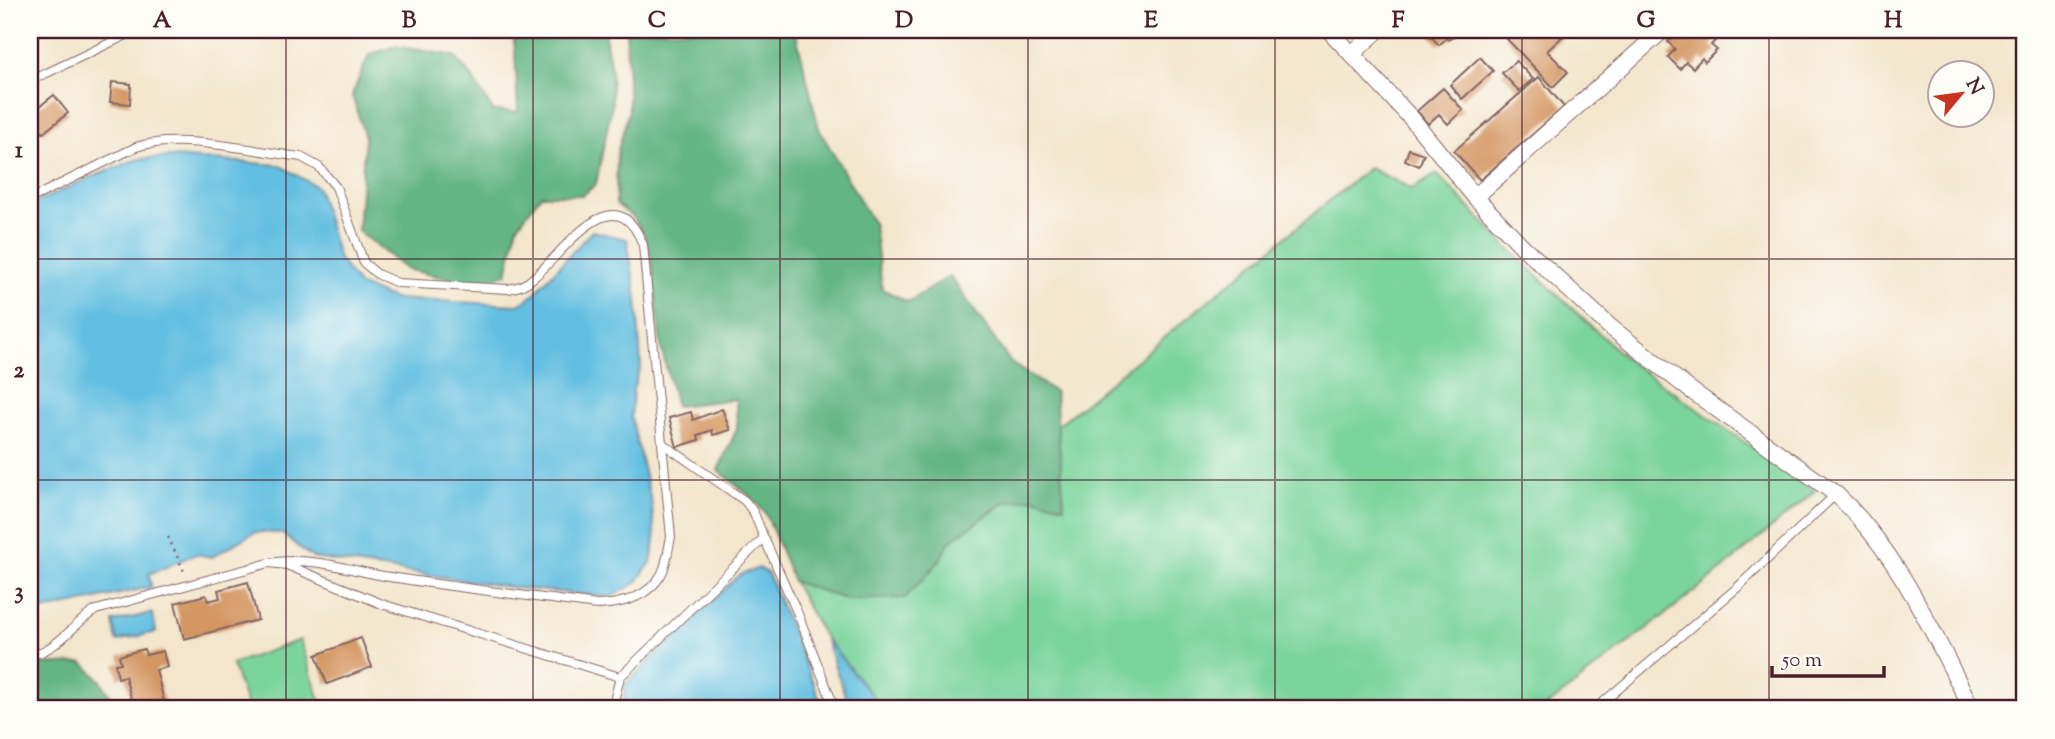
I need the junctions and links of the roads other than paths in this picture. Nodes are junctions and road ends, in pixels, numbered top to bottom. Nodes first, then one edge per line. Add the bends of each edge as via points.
1 (137, 30) edge
2 (1329, 30) edge
3 (1378, 30) edge
4 (1663, 30) edge
5 (1353, 53) junction
6 (30, 81) edge
7 (1475, 197) junction
8 (30, 198) edge
9 (662, 443) junction
10 (1836, 494) junction
11 (764, 538) junction
12 (269, 563) junction
13 (30, 655) edge
14 (620, 677) junction
15 (612, 709) edge
16 (835, 709) edge
17 (1595, 709) edge
18 (1972, 709) edge

1 - 6 lane
2 - 5 street
3 - 5 street
4 - 7 street
5 - 7 street
7 - 10 street via 1619,334
8 - 9 lane via 154,141 176,140 300,158 319,167 336,187 364,263 377,274 398,283 508,289 534,278 599,217 614,214 638,231 643,245
9 - 11 lane via 745,501
9 - 12 lane via 671,537 661,575 623,603 598,605 388,576 310,560
10 - 17 lane via 1738,587
10 - 18 street via 1879,541 1912,591
11 - 14 lane
11 - 16 lane
12 - 13 lane via 96,610 57,645
12 - 14 lane via 295,568 382,604
14 - 15 lane

